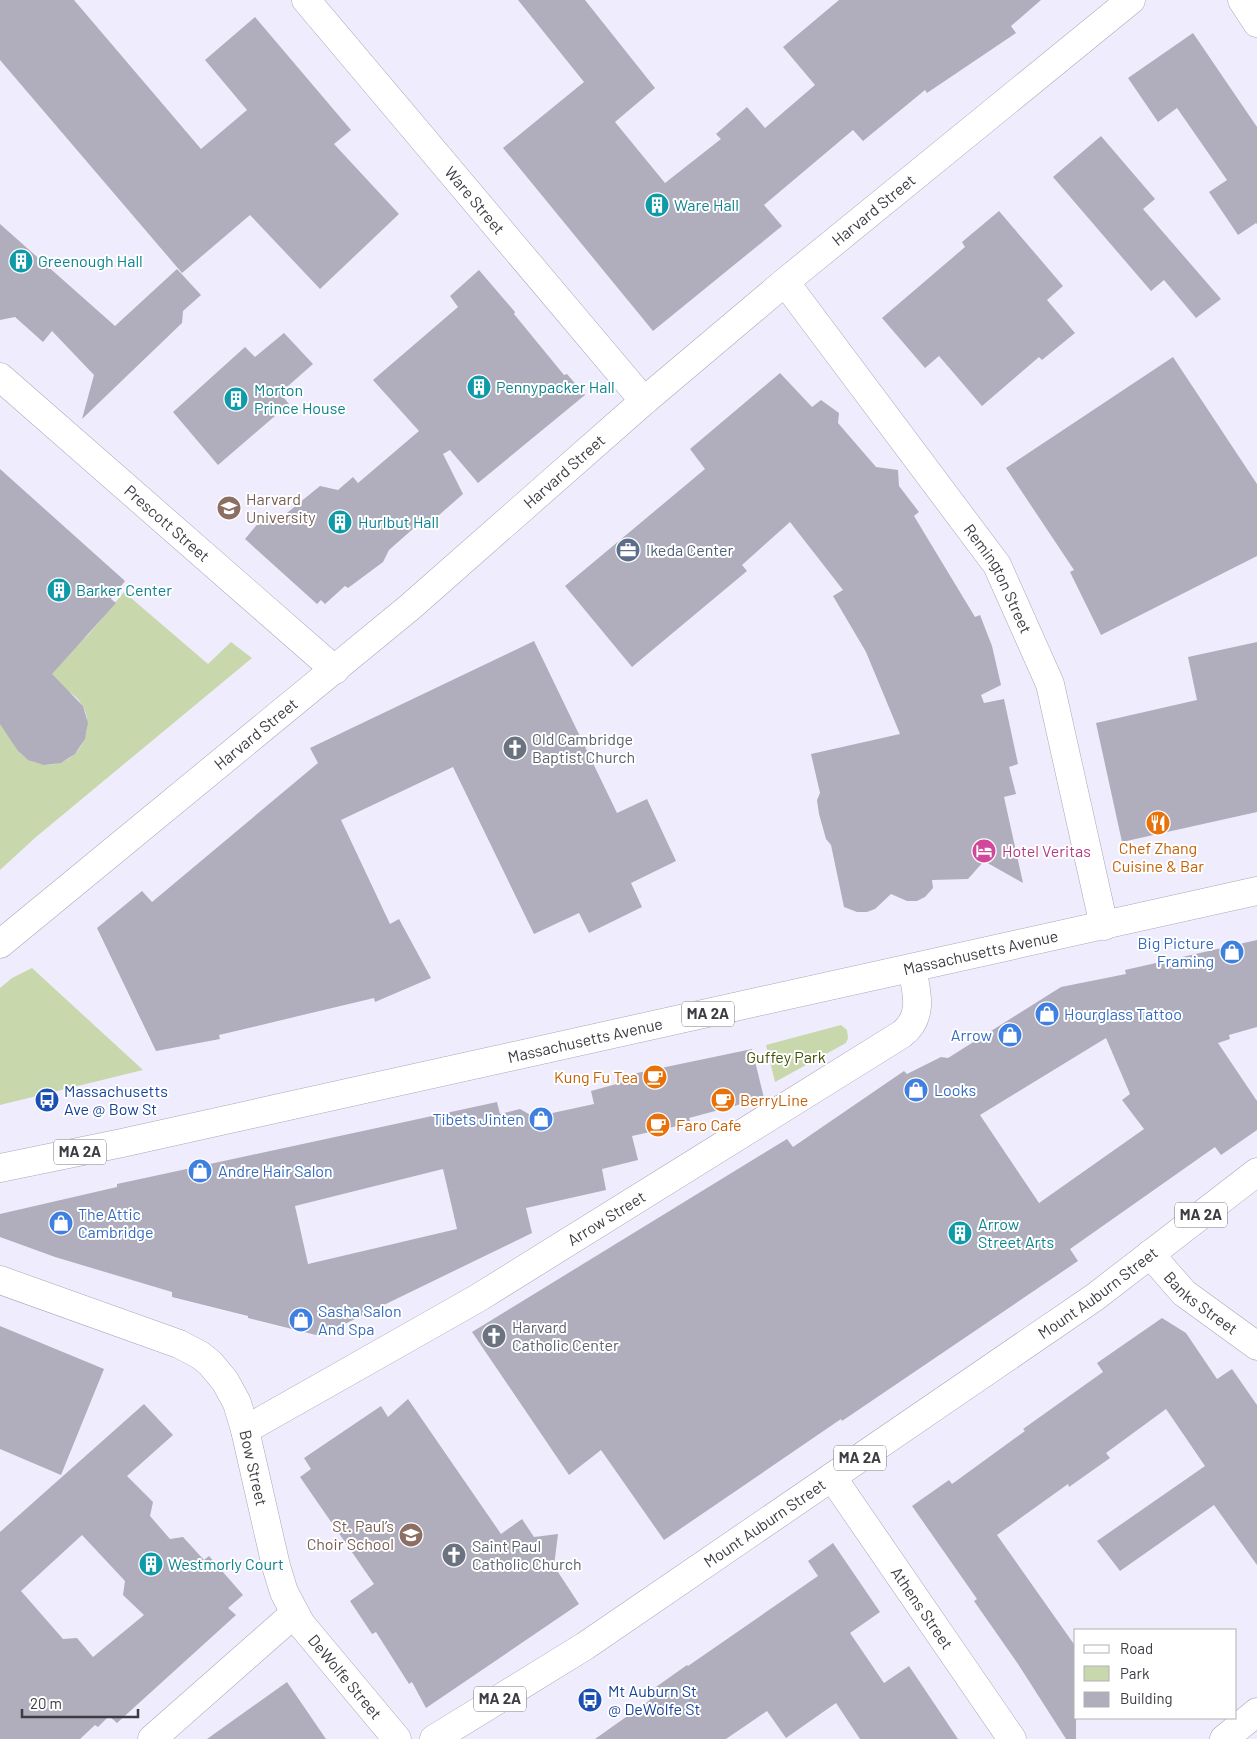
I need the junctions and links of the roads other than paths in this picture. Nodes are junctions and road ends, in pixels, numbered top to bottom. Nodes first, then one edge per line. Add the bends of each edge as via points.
1 (306, 0) edge
2 (1131, 0) edge
3 (1242, 0) edge
4 (1257, 23) edge
5 (785, 282) junction
6 (0, 377) edge
7 (644, 401) junction
8 (335, 670) junction
9 (1257, 892) edge
10 (1104, 926) junction
11 (0, 944) edge
12 (912, 969) junction
13 (0, 1168) edge
14 (1257, 1172) edge
15 (1150, 1254) junction
16 (0, 1280) edge
17 (1257, 1346) edge
18 (245, 1430) junction
19 (832, 1477) junction
20 (295, 1613) junction
21 (1257, 1712) edge
22 (152, 1739) edge
23 (397, 1739) edge
24 (434, 1739) edge
25 (1012, 1739) edge
26 (1224, 1739) edge

1 - 7 street, Ware Street
2 - 5 street, Harvard Street
3 - 4 street
5 - 7 street, Harvard Street
5 - 10 street, Remington Street via 997,565 1050,684
6 - 8 street, Prescott Street
7 - 8 street, Harvard Street
8 - 11 street, Harvard Street
9 - 10 street, Massachusetts Avenue / MA 2A
10 - 12 street, Massachusetts Avenue / MA 2A
12 - 13 street, Massachusetts Avenue / MA 2A
12 - 18 street, Arrow Street via 917,1010 912,1024 902,1034 478,1298
14 - 15 street, Mount Auburn Street / MA 2A
15 - 17 street, Banks Street via 1184,1293
15 - 19 street, Mount Auburn Street / MA 2A via 1095,1297
16 - 18 street, Bow Street via 180,1344 200,1355 218,1372 231,1391
18 - 20 street, Bow Street via 276,1566
19 - 24 street, Mount Auburn Street / MA 2A via 556,1666
19 - 25 street, Athens Street
20 - 22 street
20 - 23 street, DeWolfe Street
21 - 26 street

